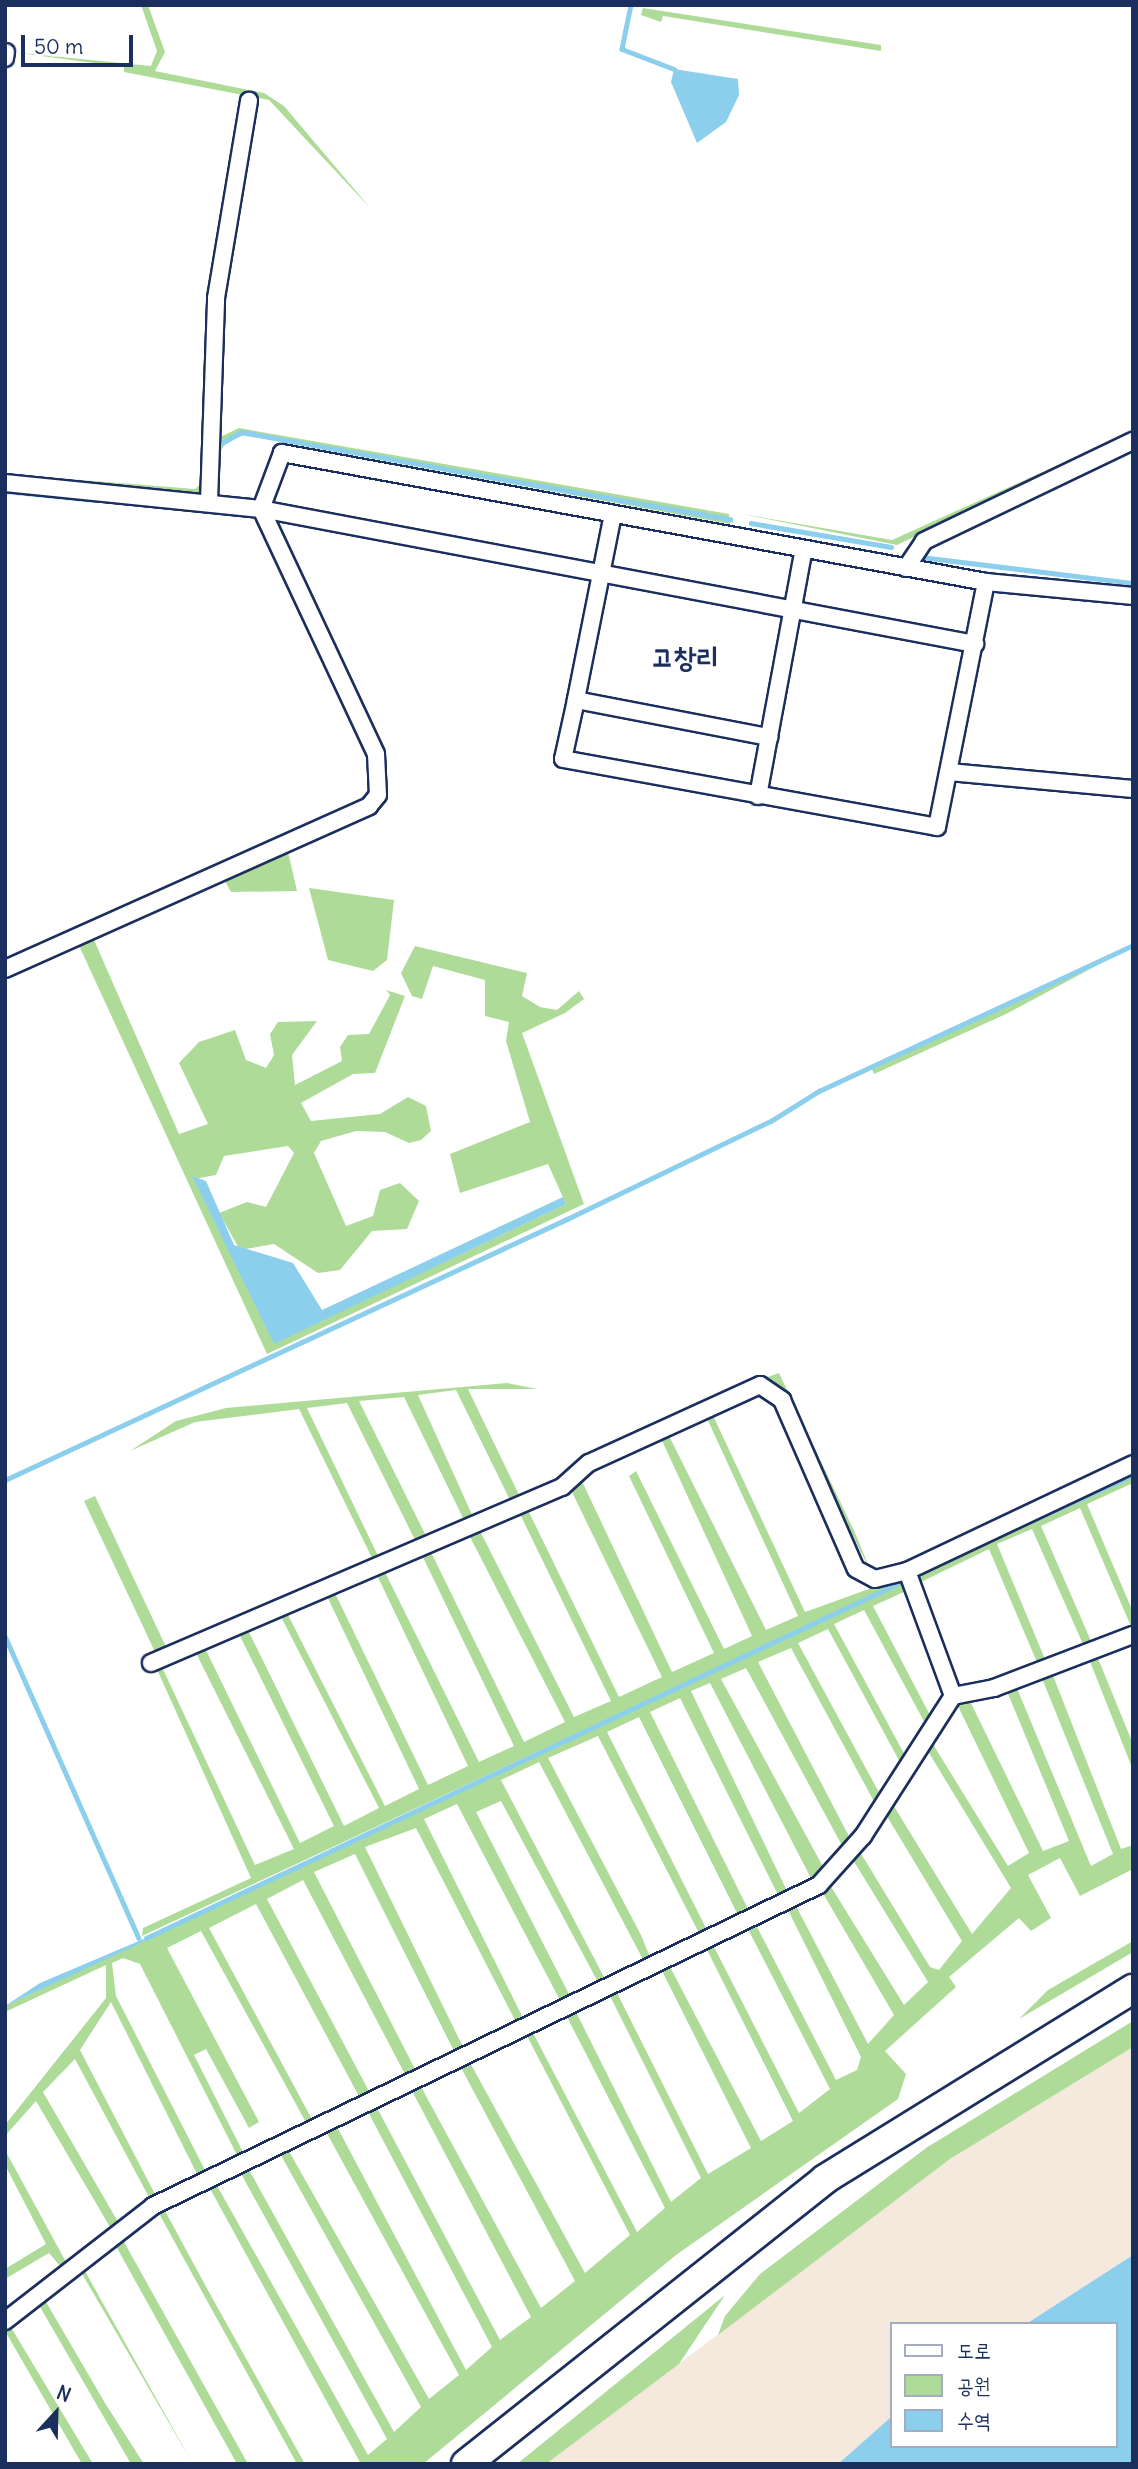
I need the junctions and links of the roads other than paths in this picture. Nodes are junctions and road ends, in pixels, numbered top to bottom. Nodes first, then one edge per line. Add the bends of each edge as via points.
1 (6, 52) edge
2 (5, 58) edge
3 (249, 101) dead end
4 (1133, 441) edge
5 (5, 483) edge
6 (209, 502) junction
7 (261, 509) junction
8 (612, 514) junction
9 (804, 549) junction
10 (906, 568) junction
11 (601, 573) junction
12 (986, 582) junction
13 (1133, 596) edge
14 (792, 611) junction
15 (975, 644) junction
16 (576, 700) junction
17 (769, 737) junction
18 (949, 772) junction
19 (1133, 789) edge
20 (758, 796) junction
21 (5, 969) edge
22 (1133, 1464) edge
23 (907, 1571) junction
24 (1133, 1636) edge
25 (151, 1663) dead end
26 (953, 1696) junction
27 (1133, 1989) edge
28 (5, 2321) edge
29 (466, 2464) edge

1 - 2 street
3 - 6 street via 216,298
4 - 10 street via 924,541
5 - 6 street
6 - 7 street
7 - 8 street via 282,453
7 - 11 street
7 - 21 street via 376,754 378,795 369,806
8 - 9 street
8 - 11 street
9 - 10 street
9 - 14 street
10 - 12 street
11 - 14 street
11 - 16 street
12 - 13 street
12 - 15 street
14 - 15 street
14 - 17 street
15 - 18 street
16 - 17 street
16 - 20 street via 563,759
17 - 20 street
18 - 19 street
18 - 20 street via 937,828
22 - 23 street
23 - 25 street via 875,1579 856,1569 782,1400 760,1385 589,1463 562,1487
23 - 26 street
24 - 26 street via 994,1688
26 - 28 street via 863,1836 819,1885 153,2206
27 - 29 highway via 825,2179

